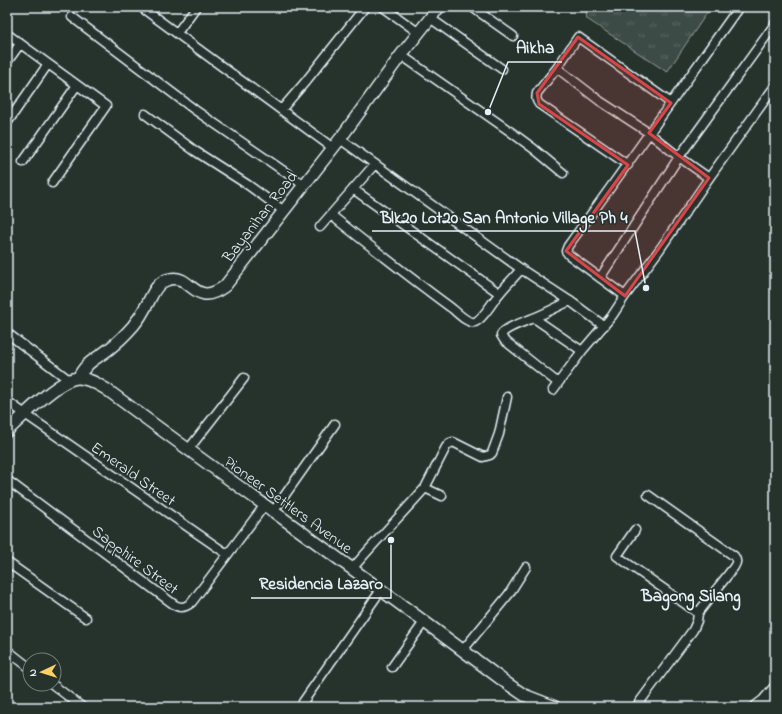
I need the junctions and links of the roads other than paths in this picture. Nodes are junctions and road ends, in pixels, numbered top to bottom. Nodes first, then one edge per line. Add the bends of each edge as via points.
1 (141, 7) edge
2 (196, 7) edge
3 (365, 7) edge
4 (383, 7) edge
5 (439, 7) edge
6 (472, 7) edge
7 (739, 7) edge
8 (72, 17) dead end
9 (430, 18) junction
10 (775, 24) edge
11 (419, 33) junction
12 (7, 34) edge
13 (177, 34) junction
14 (513, 36) dead end
15 (20, 44) junction
16 (401, 55) junction
17 (7, 62) edge
18 (48, 64) junction
19 (557, 68) junction
20 (502, 69) dead end
21 (77, 85) junction
22 (775, 86) edge
23 (671, 103) junction
24 (281, 110) junction
25 (145, 114) dead end
26 (7, 123) edge
27 (649, 133) junction
28 (340, 139) junction
29 (333, 148) junction
30 (679, 157) junction
31 (23, 162) dead end
32 (375, 164) junction
33 (628, 165) junction
34 (563, 173) dead end
35 (709, 178) junction
36 (52, 183) dead end
37 (304, 185) junction
38 (353, 189) junction
39 (284, 211) junction
40 (331, 215) junction
41 (320, 227) dead end
42 (521, 269) junction
43 (600, 278) junction
44 (499, 293) junction
45 (625, 296) junction
46 (570, 301) junction
47 (534, 318) junction
48 (604, 326) junction
49 (7, 333) edge
50 (582, 351) junction
51 (244, 378) dead end
52 (74, 379) junction
53 (506, 396) dead end
54 (7, 401) edge
55 (25, 414) junction
56 (335, 424) dead end
57 (7, 431) edge
58 (188, 450) junction
59 (7, 480) edge
60 (425, 488) junction
61 (648, 495) dead end
62 (442, 496) dead end
63 (269, 509) junction
64 (635, 530) dead end
65 (227, 554) junction
66 (7, 562) edge
67 (526, 567) dead end
68 (352, 569) junction
69 (381, 590) junction
70 (698, 613) junction
71 (86, 618) dead end
72 (424, 622) junction
73 (7, 650) edge
74 (463, 650) junction
75 (22, 662) edge
76 (392, 667) dead end
77 (775, 688) edge
78 (62, 692) edge
79 (303, 702) dead end
80 (760, 704) edge
81 (775, 705) edge
82 (82, 707) edge
83 (555, 707) edge
84 (636, 707) edge

1 - 13 street
2 - 13 street
3 - 24 street
4 - 11 street
5 - 9 street, Bayanihan Road
6 - 14 street
7 - 23 street
8 - 37 street via 195,110
9 - 11 street, Bayanihan Road
9 - 20 street
10 - 30 street
11 - 16 street, Bayanihan Road
12 - 15 street
13 - 24 street
15 - 17 street
15 - 18 street
16 - 28 street, Bayanihan Road
16 - 34 street via 511,132
18 - 21 street
18 - 26 street
19 - 23 street via 578,37
19 - 27 street via 600,101
19 - 33 street via 537,93 539,104
21 - 31 street
21 - 36 street via 106,106
22 - 35 street
23 - 27 street
24 - 29 street
25 - 39 street
27 - 30 street
27 - 33 street
28 - 29 street, Bayanihan Road
28 - 32 street
29 - 37 street, Bayanihan Road
30 - 35 street
30 - 43 street
32 - 38 street
32 - 42 street
33 - 43 street via 566,251 569,256
35 - 45 street
37 - 39 street, Bayanihan Road
38 - 40 street
38 - 44 street
39 - 52 street, Bayanihan Road via 220,290 203,294 181,280 175,278 165,281 154,290 139,318 124,336 87,364
40 - 41 street
40 - 44 street via 467,320 476,322 481,318
42 - 44 street
42 - 46 street
43 - 45 street
45 - 48 street
46 - 47 street
46 - 48 street
47 - 50 street
47 - 50 street via 500,335 555,387
48 - 50 street
49 - 52 street
51 - 58 street
52 - 55 street via 55,388
52 - 58 street, Pioneer Settlers Avenue via 91,381 106,389
53 - 60 street via 499,434 492,453 483,456 453,442 450,443
54 - 55 street, Emerald Street
55 - 57 street
55 - 65 street, Emerald Street
56 - 63 street, Sapphire Street
58 - 63 street, Pioneer Settlers Avenue
59 - 65 street, Sapphire Street via 180,608 192,602
60 - 62 street
60 - 68 street
61 - 70 street via 734,556 736,560 734,567
63 - 65 street, Sapphire Street
63 - 68 street, Pioneer Settlers Avenue
64 - 70 street via 617,556
66 - 71 street
67 - 74 street
68 - 69 street, Pioneer Settlers Avenue
69 - 72 street, Pioneer Settlers Avenue
69 - 79 street
70 - 84 street via 693,630
72 - 74 street, Pioneer Settlers Avenue
72 - 76 street
73 - 75 street
74 - 83 street, Pioneer Settlers Avenue via 519,692
77 - 80 street
78 - 82 street
80 - 81 street

